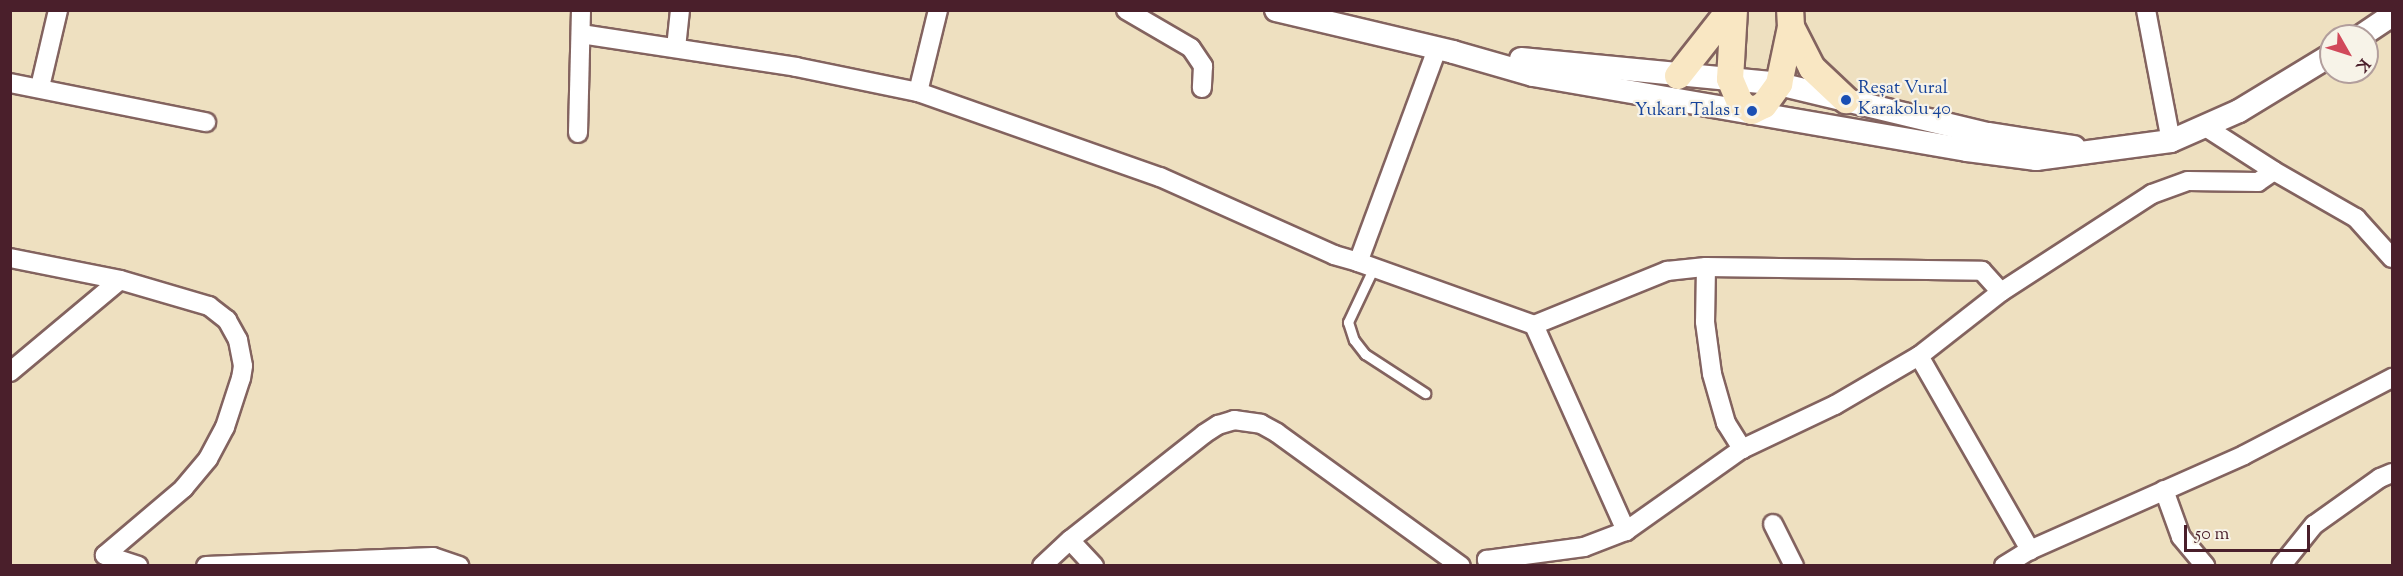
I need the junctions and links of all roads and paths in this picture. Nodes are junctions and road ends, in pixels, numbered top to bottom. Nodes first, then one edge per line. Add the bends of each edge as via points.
1 (58, 10) edge
2 (581, 10) edge
3 (680, 10) edge
4 (938, 10) edge
5 (1126, 10) edge
6 (1276, 10) edge
7 (1732, 10) edge
8 (2146, 10) edge
9 (2392, 15) edge
10 (1790, 19) edge
11 (2379, 24) edge
12 (580, 34) junction
13 (676, 48) junction
14 (1445, 51) junction
15 (2319, 62) edge
16 (1678, 76) junction
17 (1730, 79) junction
18 (10, 83) edge
19 (1779, 84) junction
20 (40, 87) junction
21 (1202, 88) dead end
22 (918, 92) junction
23 (1846, 100) junction
24 (1752, 111) junction
25 (206, 122) dead end
26 (2204, 126) junction
27 (578, 133) dead end
28 (2171, 141) junction
29 (2102, 152) junction
30 (2274, 171) junction
31 (10, 258) edge
32 (2392, 258) edge
33 (1366, 265) junction
34 (1706, 267) junction
35 (120, 280) junction
36 (2001, 292) junction
37 (1534, 325) junction
38 (1919, 356) junction
39 (14, 365) edge
40 (2392, 378) edge
41 (1425, 393) dead end
42 (1742, 449) junction
43 (2392, 473) edge
44 (2164, 490) junction
45 (1773, 524) dead end
46 (1626, 531) junction
47 (1070, 540) junction
48 (2030, 550) junction
49 (1483, 564) edge
50 (138, 566) edge
51 (206, 566) edge
52 (459, 566) edge
53 (1042, 566) edge
54 (1094, 566) edge
55 (1461, 566) edge
56 (1794, 566) edge
57 (2004, 566) edge
58 (2205, 566) edge
59 (2281, 566) edge

1 - 20 street
2 - 12 street
3 - 13 street
4 - 22 street
5 - 21 street via 1191,48 1203,66
6 - 14 street
7 - 16 main road
7 - 17 main road
8 - 28 street
9 - 11 street
10 - 19 main road
10 - 23 main road via 1812,68
12 - 13 street
12 - 27 street
13 - 22 street
14 - 16 street
14 - 24 street via 1533,75
14 - 33 street
15 - 26 street via 2240,111
16 - 17 street
17 - 19 street
17 - 24 main road via 1740,103
18 - 20 street
19 - 23 street
19 - 24 main road via 1764,105
20 - 25 street
22 - 33 street via 1160,177 1334,255
23 - 29 street via 1988,134
24 - 29 street via 2036,159
26 - 28 street
26 - 30 street
28 - 29 street
30 - 32 street via 2355,218
30 - 36 street via 2258,182 2206,180 2169,186
31 - 35 street
33 - 37 street
33 - 41 lane via 1348,322 1354,340 1365,354
34 - 36 street via 1982,271
34 - 37 street via 1667,271
34 - 42 street via 1705,322 1712,374 1726,423
35 - 39 street
35 - 50 street via 219,312 238,340 243,366 225,428 208,459 184,488 105,555
36 - 38 street
37 - 46 street
38 - 42 street via 1835,405
38 - 48 street
40 - 44 street via 2244,455
42 - 46 street
43 - 59 street via 2314,525
44 - 48 street
44 - 58 street via 2181,537
45 - 56 street
46 - 49 street via 1584,547
47 - 53 street
47 - 54 street
47 - 55 street via 1218,425 1248,420 1277,434
48 - 57 street
51 - 52 street via 433,557

